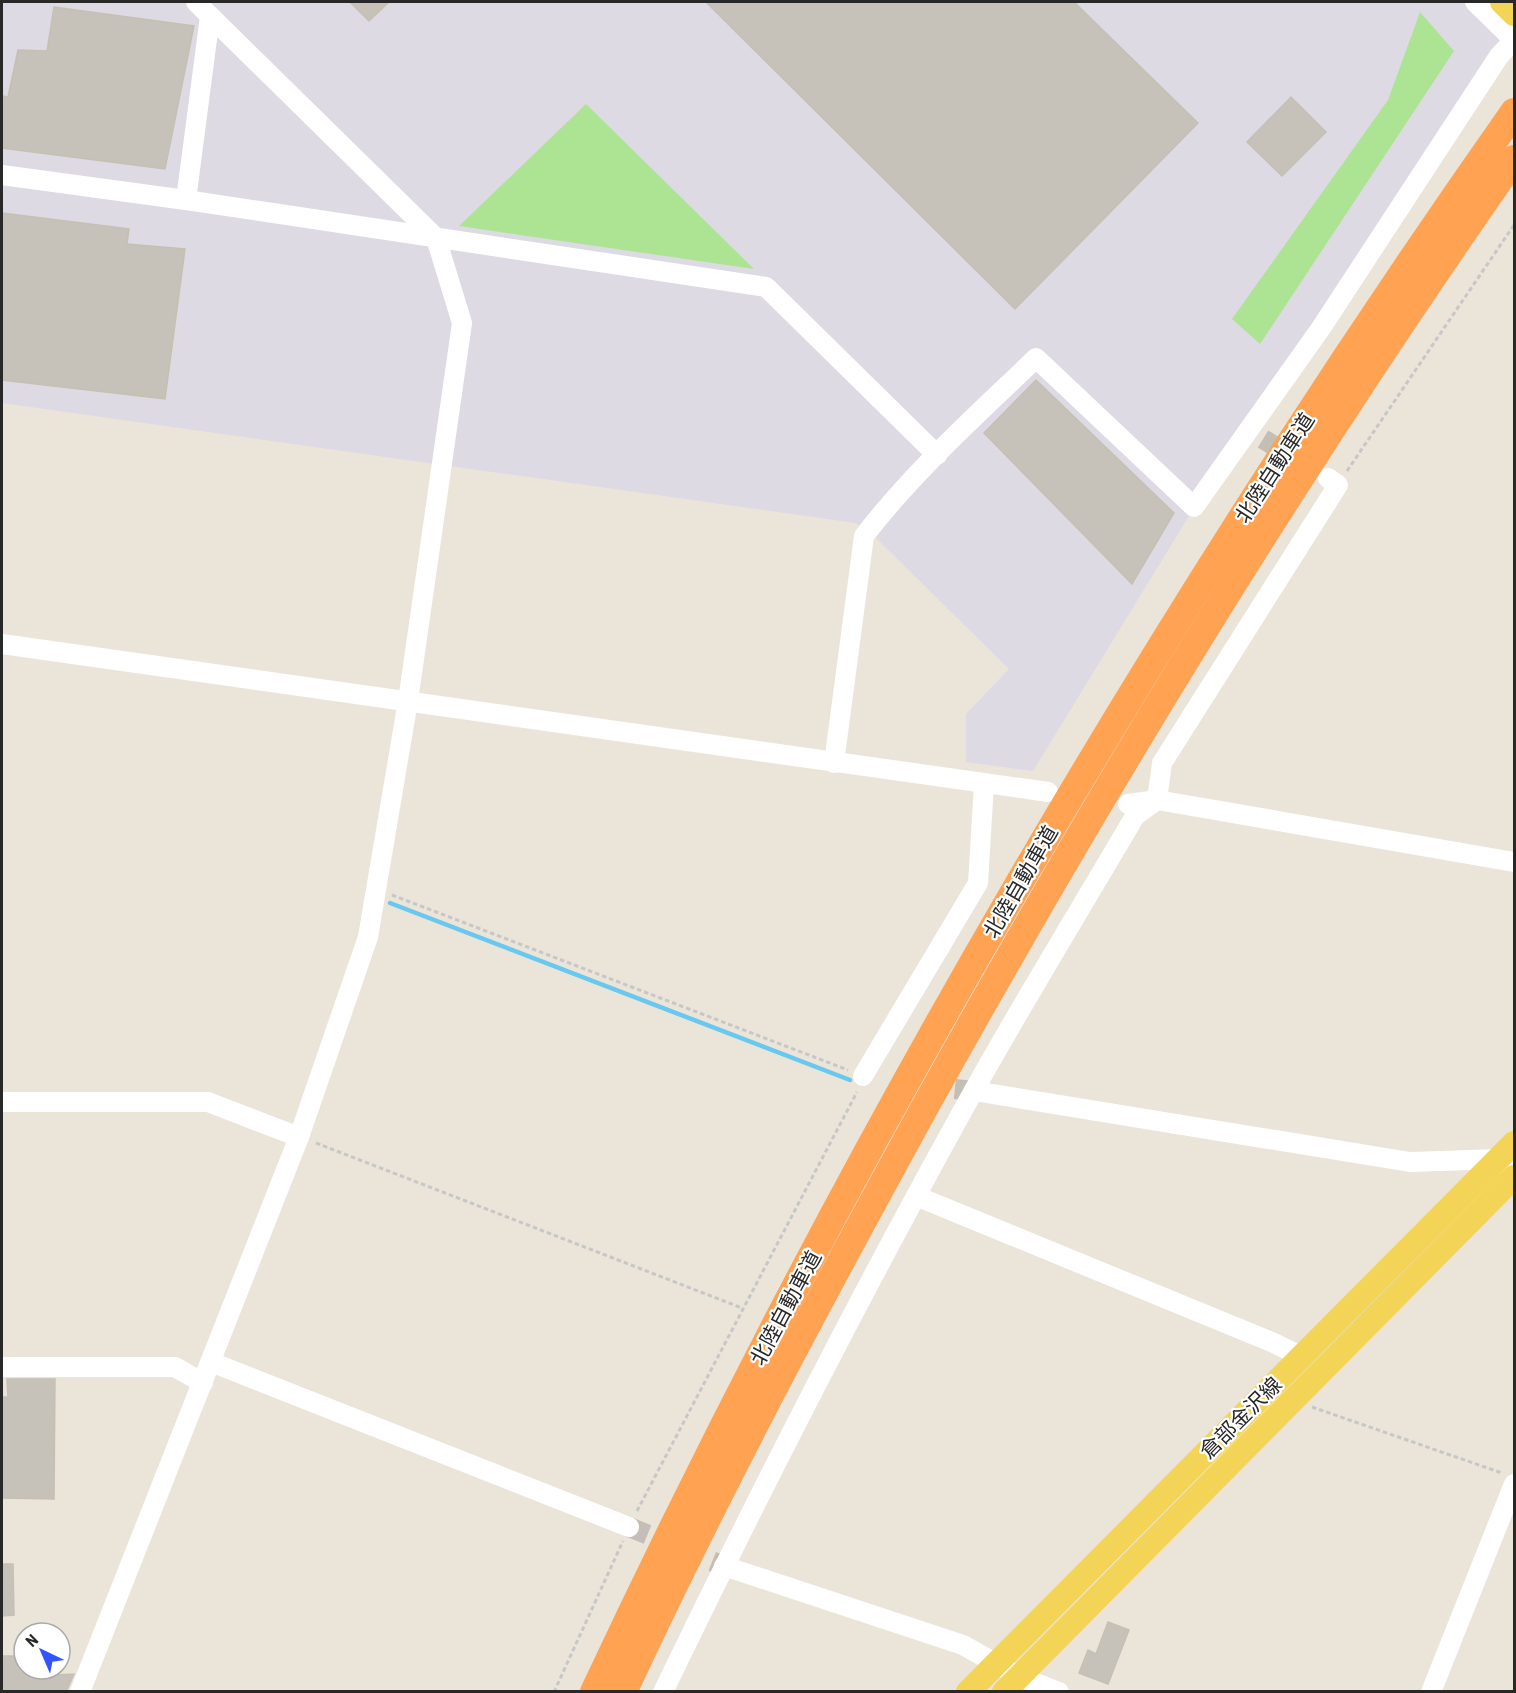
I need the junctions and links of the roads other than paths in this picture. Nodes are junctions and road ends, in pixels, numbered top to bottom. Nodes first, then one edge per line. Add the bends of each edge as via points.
1 (196, 2) edge
2 (1476, 2) edge
3 (1502, 2) edge
4 (1515, 14) edge
5 (210, 16) junction
6 (1515, 112) edge
7 (1515, 159) edge
8 (2, 176) edge
9 (186, 200) junction
10 (436, 238) junction
11 (937, 455) junction
12 (1333, 482) road end
13 (2, 644) edge
14 (408, 701) junction
15 (834, 763) junction
16 (984, 784) junction
17 (1048, 792) dead end
18 (1157, 800) junction
19 (1128, 804) dead end
20 (1515, 862) edge
21 (863, 1076) road end
22 (974, 1091) junction
23 (2, 1102) edge
24 (299, 1137) junction
25 (1511, 1163) edge
26 (916, 1196) junction
27 (1302, 1357) junction
28 (212, 1362) junction
29 (2, 1367) edge
30 (203, 1383) junction
31 (1509, 1479) edge
32 (629, 1527) tunnel mouth
33 (724, 1566) junction
34 (994, 1664) junction
35 (1011, 1684) edge
36 (80, 1692) edge
37 (594, 1692) edge
38 (623, 1692) edge
39 (663, 1692) edge
40 (968, 1692) edge
41 (1059, 1692) edge
42 (1431, 1692) edge

1 - 5 street
2 - 11 street via 1514,40 1499,56 1256,434 1194,507 1036,358
3 - 4 main road
5 - 9 street
5 - 10 street
6 - 37 highway, 北陸自動車道 via 1349,354 1221,553 980,952 848,1189 716,1443
7 - 38 highway, 北陸自動車道 via 1374,365 1249,560 998,977 865,1216 743,1449
8 - 9 street
9 - 10 street
10 - 11 street via 766,287
10 - 14 street via 462,323
11 - 15 street via 864,536
12 - 18 street via 1162,763
13 - 14 street
14 - 15 street
14 - 24 street via 369,937
15 - 16 street
16 - 17 street
16 - 21 street via 978,883
18 - 19 street
18 - 20 street
18 - 22 street via 1135,816
22 - 25 street via 1410,1162
22 - 26 street
23 - 24 street via 208,1102
24 - 28 street
25 - 27 main road, 倉部金沢線
25 - 35 main road, 倉部金沢線 via 1294,1401
26 - 27 street
26 - 33 street
27 - 34 main road, 倉部金沢線
28 - 30 street
28 - 32 street
29 - 30 street via 175,1367
30 - 36 street
31 - 42 street
33 - 34 street via 963,1645
33 - 39 street
34 - 35 street
34 - 40 main road, 倉部金沢線
35 - 41 street

